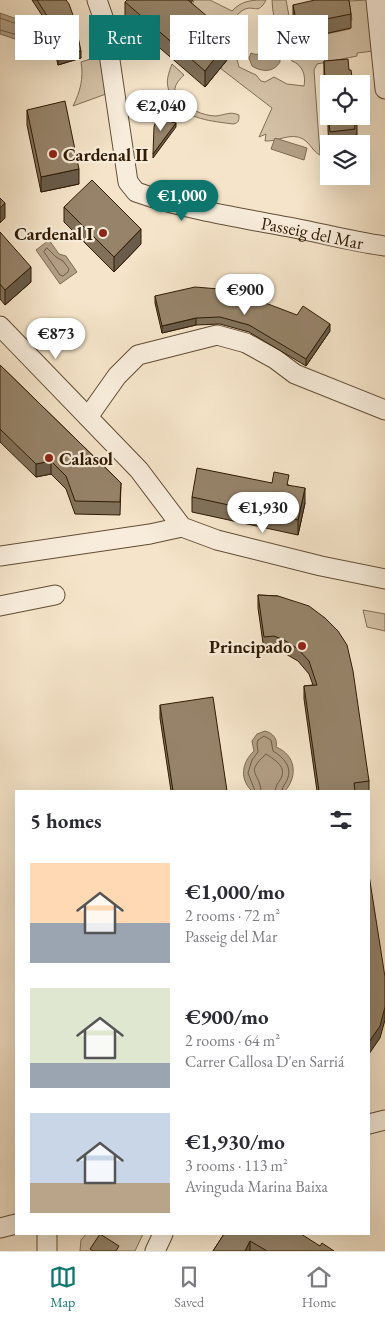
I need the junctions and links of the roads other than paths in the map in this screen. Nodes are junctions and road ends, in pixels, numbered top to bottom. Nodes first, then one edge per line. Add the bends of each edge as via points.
1 (97, 0) edge
2 (376, 0) edge
3 (385, 89) edge
4 (385, 237) edge
5 (361, 243) junction
6 (385, 246) edge
7 (0, 326) edge
8 (385, 410) edge
9 (88, 417) junction
10 (182, 527) junction
11 (0, 556) edge
12 (385, 579) edge
13 (55, 596) dead end
14 (0, 606) edge
15 (385, 1120) edge
16 (370, 1124) edge
17 (15, 1224) edge
18 (0, 1228) edge
19 (46, 1235) edge
20 (162, 1235) edge
21 (48, 1251) edge
22 (155, 1251) edge

1 - 5 street, Passeig del Mar via 104,20 126,176 136,192 228,216
2 - 3 street
4 - 5 street
5 - 6 street, Passeig del Mar
7 - 9 street
8 - 9 street via 295,374 246,343 217,335 138,355 117,376
9 - 10 street via 139,470
10 - 11 street
10 - 12 street via 217,540
13 - 14 street
15 - 16 street
17 - 18 street
19 - 21 street
20 - 22 street

